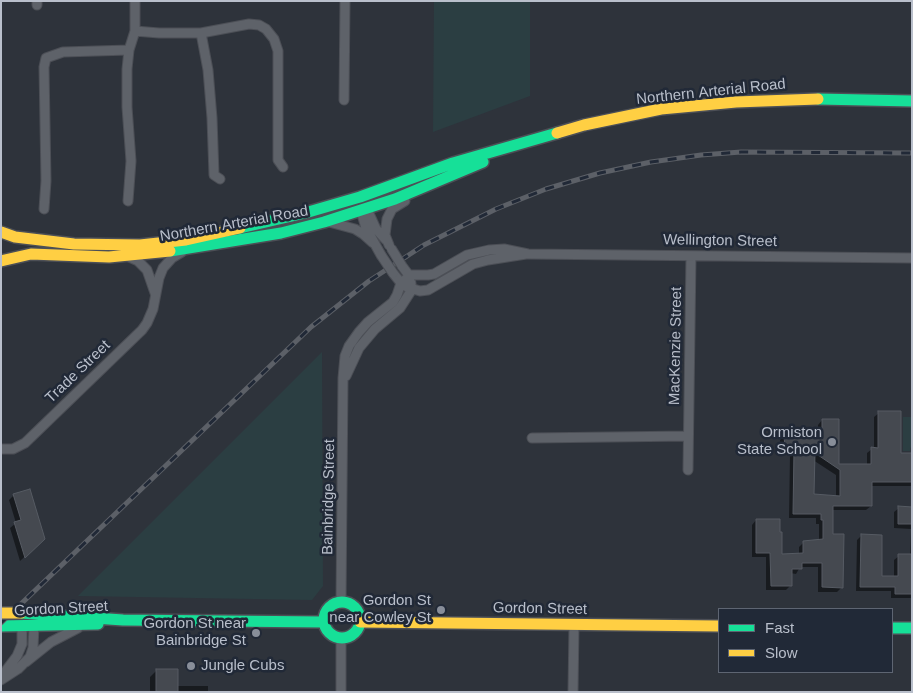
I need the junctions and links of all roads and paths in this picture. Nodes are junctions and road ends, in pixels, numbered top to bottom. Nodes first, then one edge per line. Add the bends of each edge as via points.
1 (135, 1) edge
2 (345, 1) edge
3 (135, 31) junction
4 (201, 33) junction
5 (130, 50) junction
6 (344, 100) dead end
7 (912, 101) edge
8 (518, 145) junction
9 (479, 163) junction
10 (283, 167) dead end
11 (220, 180) dead end
12 (360, 197) junction
13 (128, 202) dead end
14 (44, 208) dead end
15 (364, 210) junction
16 (324, 222) junction
17 (1, 232) edge
18 (374, 243) junction
19 (390, 246) junction
20 (187, 249) junction
21 (528, 254) junction
22 (128, 256) junction
23 (691, 256) junction
24 (912, 258) edge
25 (1, 261) edge
26 (411, 275) junction
27 (401, 283) junction
28 (411, 289) junction
29 (156, 296) junction
30 (343, 391) junction
31 (688, 436) junction
32 (532, 438) dead end
33 (1, 449) edge
34 (688, 470) dead end
35 (341, 603) junction
36 (1, 613) edge
37 (25, 613) junction
38 (123, 620) junction
39 (324, 622) junction
40 (360, 622) junction
41 (88, 625) junction
42 (574, 625) junction
43 (4, 626) edge
44 (28, 626) junction
45 (718, 626) edge
46 (893, 628) edge
47 (912, 628) edge
48 (341, 638) junction
49 (26, 662) junction
50 (1, 679) edge
51 (341, 692) edge
52 (573, 692) edge

1 - 3 street
2 - 6 street
3 - 4 street
3 - 5 street
4 - 10 street via 249,24 266,29 274,39 278,51 278,160
4 - 11 street via 208,70 214,174
5 - 13 street via 127,69 131,161
5 - 14 street via 63,52 46,58
7 - 8 main road, Northern Arterial Road via 794,99 661,109 584,125
8 - 9 main road, Northern Arterial Road
8 - 12 main road, Northern Arterial Road via 453,163
9 - 15 main road, Northern Arterial Road
9 - 19 street via 396,206 385,226
12 - 15 main road
12 - 17 main road via 223,233 152,244 48,242
15 - 16 main road, Northern Arterial Road
15 - 18 street
15 - 19 street
16 - 18 street via 355,229
16 - 20 main road, Northern Arterial Road via 266,236
18 - 27 street, bridge
19 - 26 street, bridge
20 - 22 main road, Northern Arterial Road
20 - 29 street, Trade Street via 165,265
21 - 23 street, Wellington Street
21 - 26 street, Wellington Street via 504,249 483,251 468,255 434,274
21 - 28 street, Wellington Street via 474,264 428,290
22 - 25 main road, Northern Arterial Road via 30,254
22 - 29 street via 147,270
23 - 24 street, Wellington Street
23 - 31 street, MacKenzie Street
26 - 27 street
26 - 28 street
27 - 28 street
27 - 30 street, Bainbridge Street via 393,302 368,322 350,346 344,363
28 - 30 street, Bainbridge Street via 400,308 359,348 350,364
29 - 33 street, Trade Street via 142,330 25,443 14,449
30 - 35 street, Bainbridge Street
31 - 32 street
31 - 34 street, MacKenzie Street
35 - 39 main road via 329,608
35 - 40 main road via 353,607
36 - 37 main road, Gordon Street, bridge
37 - 38 main road, Gordon Street
37 - 44 main road
38 - 39 main road, Gordon Street
38 - 41 main road, Gordon Street
39 - 48 main road via 328,631
40 - 42 main road, Gordon Street
40 - 48 main road via 352,636
41 - 44 main road, Gordon Street
41 - 49 street via 60,636
42 - 45 main road, Gordon Street
42 - 52 street
43 - 44 main road, Gordon Street
44 - 49 street via 34,648
44 - 50 street via 17,656
46 - 47 main road
48 - 51 street
49 - 50 street

